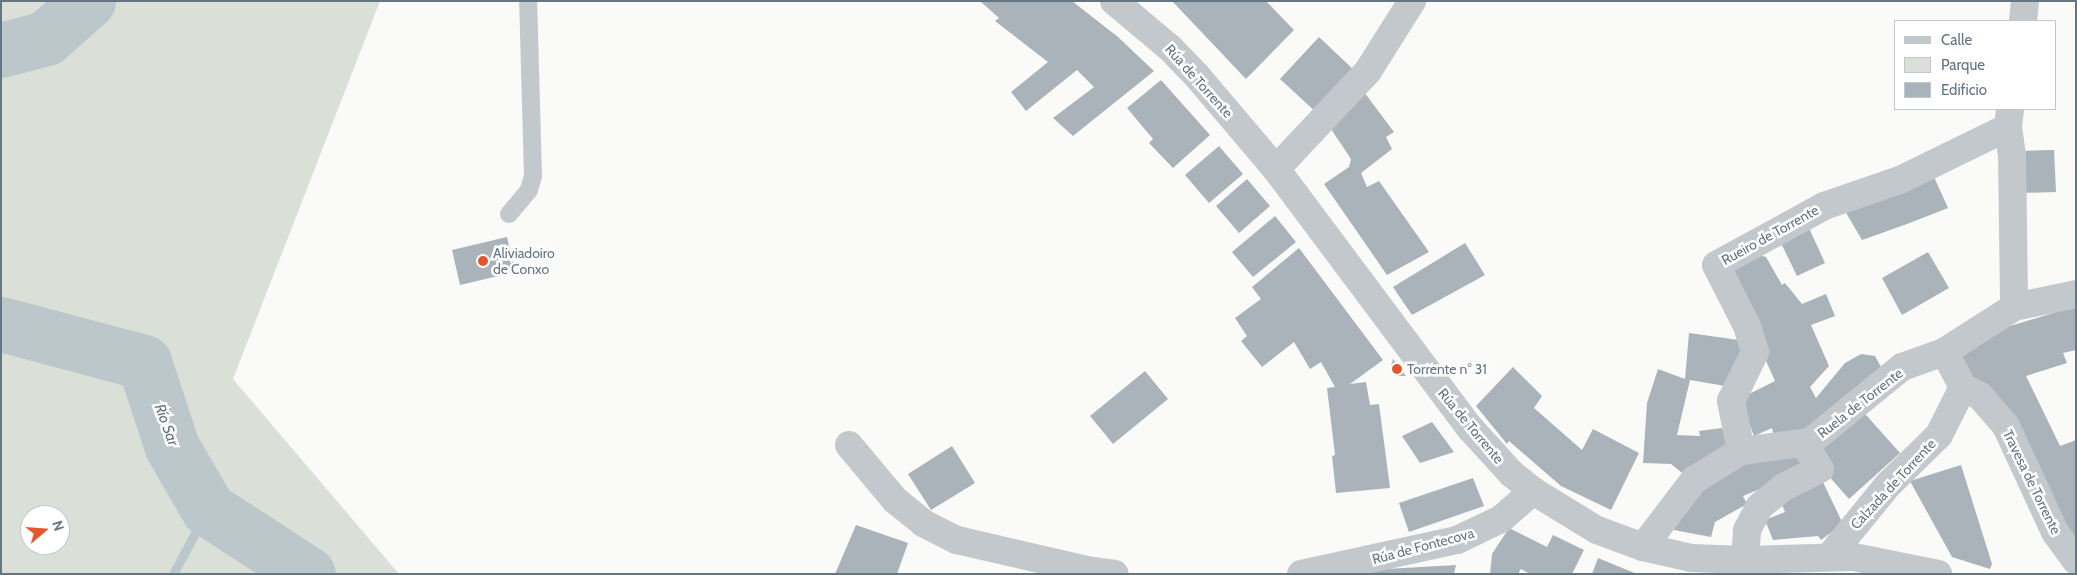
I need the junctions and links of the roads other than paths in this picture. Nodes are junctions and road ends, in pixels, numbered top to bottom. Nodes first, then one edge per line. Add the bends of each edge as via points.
1 (528, 1) edge
2 (1114, 1) edge
3 (1412, 1) edge
4 (2025, 1) edge
5 (2022, 20) edge
6 (2009, 118) edge
7 (1276, 169) junction
8 (509, 214) dead end
9 (2076, 294) edge
10 (2014, 307) junction
11 (1944, 352) junction
12 (1962, 387) junction
13 (1804, 443) junction
14 (849, 445) dead end
15 (1741, 451) junction
16 (1532, 491) junction
17 (1643, 547) junction
18 (1830, 556) junction
19 (2076, 561) edge
20 (1728, 565) edge
21 (1115, 574) edge
22 (1301, 574) edge
23 (1938, 574) edge

1 - 8 lane via 533,176 529,190
2 - 7 street, Rúa de Torrente via 1170,48
3 - 7 street via 1368,71
4 - 5 street
6 - 10 street
6 - 15 street, Rueiro de Torrente via 1900,180 1824,206 1716,265 1747,326 1755,352 1731,401
7 - 16 street, Rúa de Torrente via 1470,428
9 - 10 street
10 - 11 street
11 - 12 street
11 - 13 street, Ruela de Torrente via 1902,367 1810,442
12 - 18 street, Calzada de Torrente via 1939,435 1888,485
12 - 19 street, Travesa de Torrente via 1980,396 2006,426 2055,532
13 - 15 street, Ruela de Torrente
13 - 20 street, Ruela de Torrente via 1820,469 1784,487 1759,507
14 - 21 street via 895,500 923,523 957,540
15 - 17 street, Ruela de Torrente via 1694,480
16 - 17 street, Rúa de Torrente via 1597,530
16 - 22 street, Rúa de Fontecova via 1501,519 1456,540
17 - 20 street, Rúa de Torrente
18 - 20 street, Rúa de Torrente
18 - 23 street, Rúa de Torrente via 1880,560

